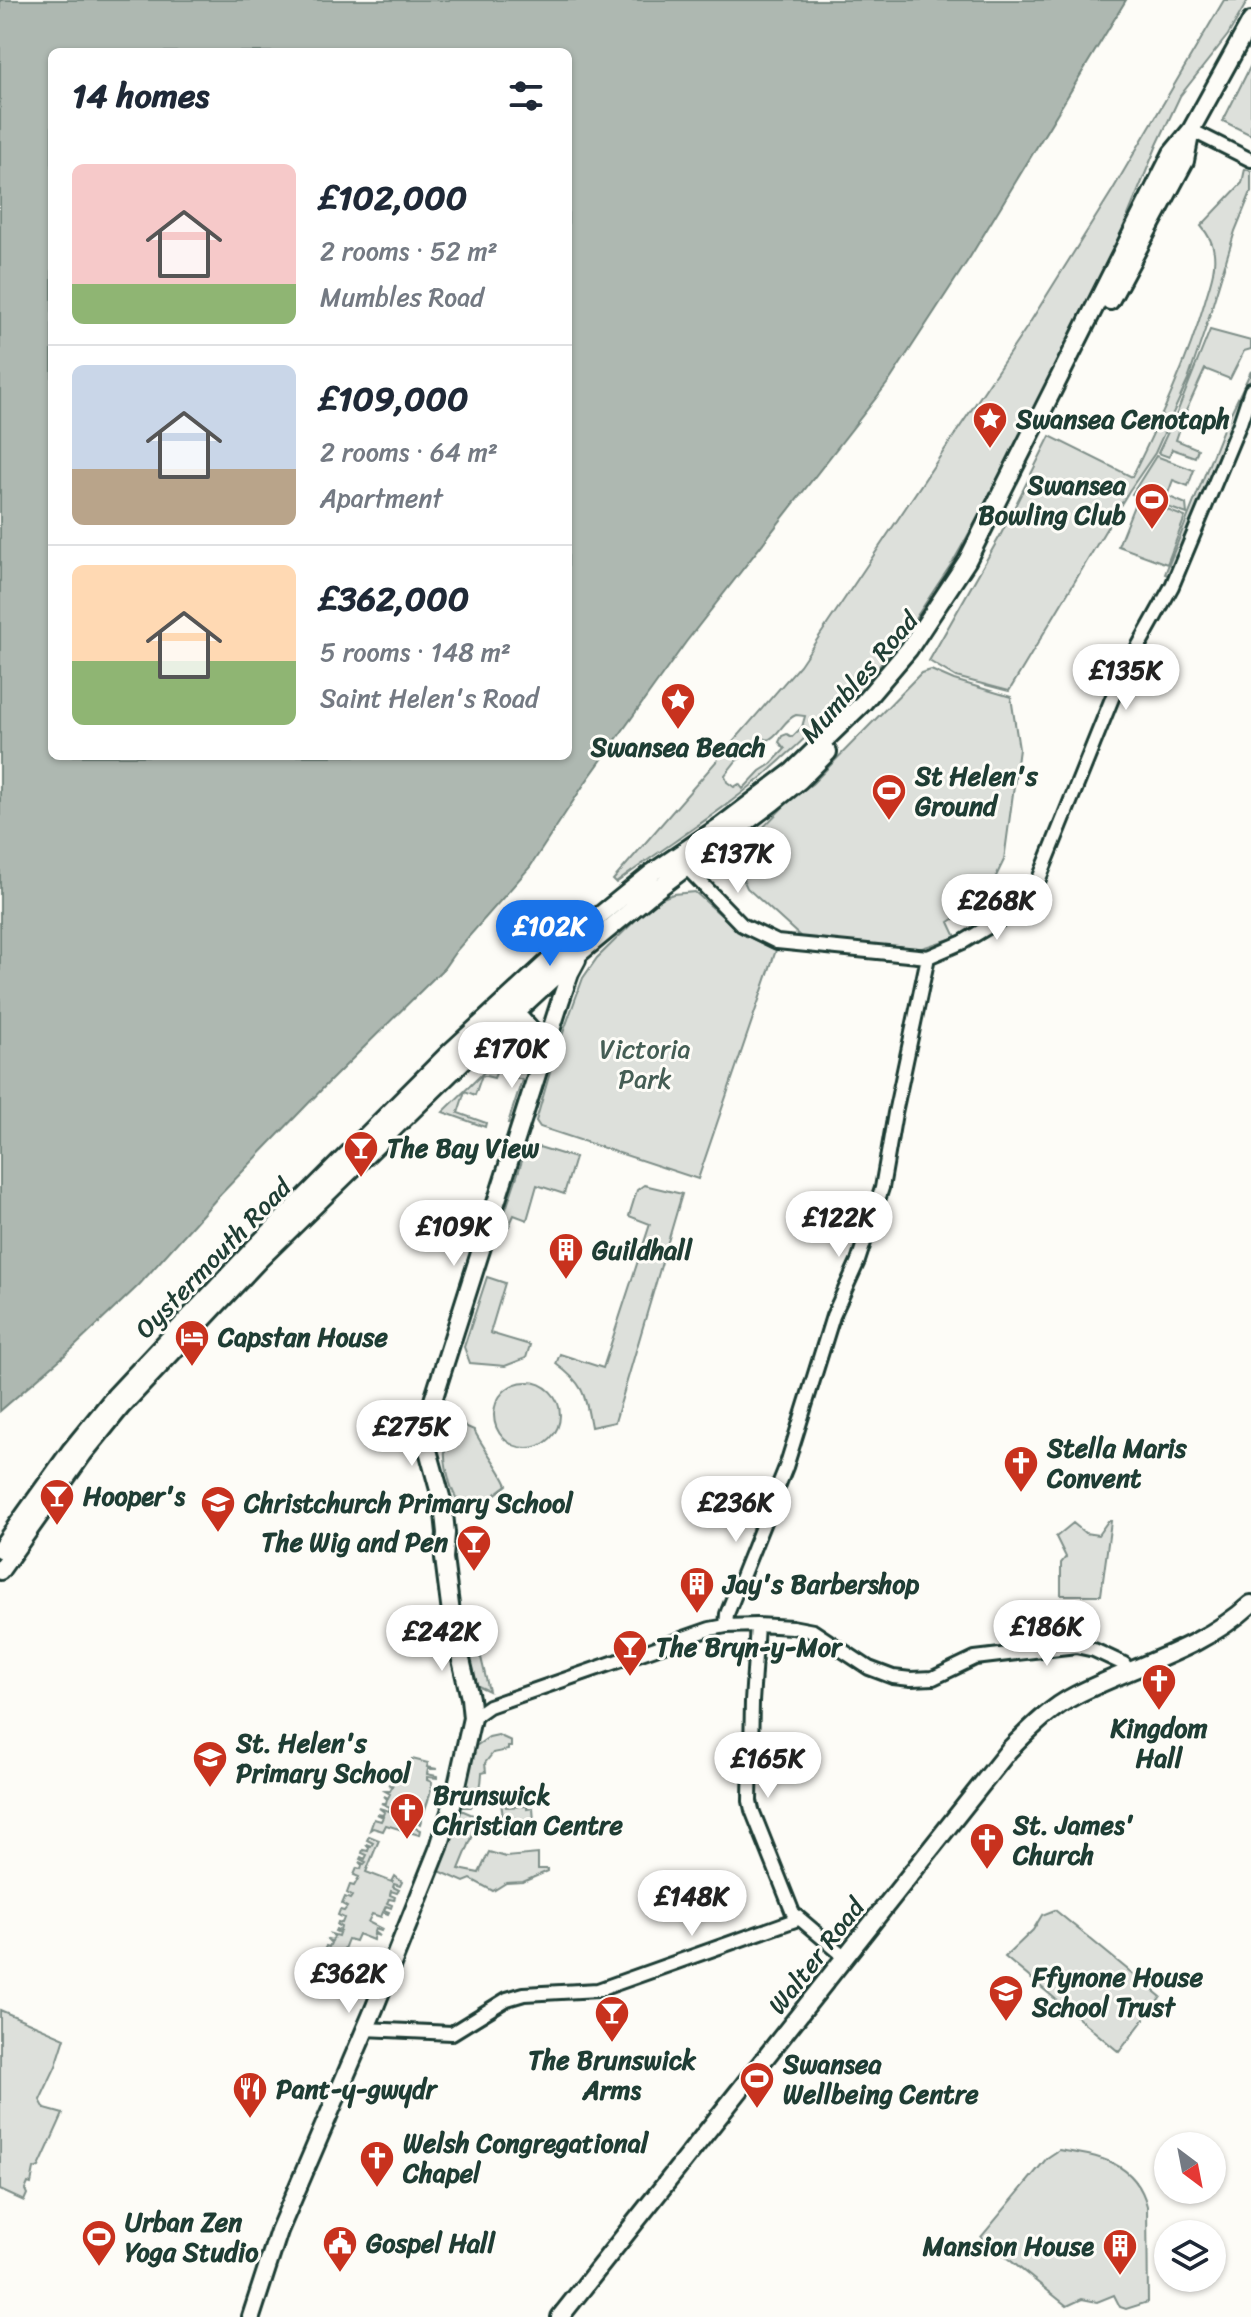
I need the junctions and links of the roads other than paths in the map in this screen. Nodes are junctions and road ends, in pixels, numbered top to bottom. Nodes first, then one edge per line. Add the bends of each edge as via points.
1 (1251, 21) edge
2 (1191, 130) junction
3 (1251, 160) edge
4 (1251, 390) edge
5 (867, 706) junction
6 (686, 867) junction
7 (581, 952) junction
8 (928, 957) junction
9 (525, 982) junction
10 (518, 1007) junction
11 (530, 1027) junction
12 (486, 1029) junction
13 (551, 1035) junction
14 (465, 1059) joint
15 (543, 1060) junction
16 (0, 1549) edge
17 (0, 1571) edge
18 (1251, 1604) edge
19 (757, 1625) junction
20 (726, 1626) junction
21 (1128, 1673) junction
22 (472, 1718) junction
23 (798, 1919) junction
24 (845, 1957) junction
25 (365, 2029) junction
26 (251, 2317) edge
27 (560, 2317) edge

1 - 2 main road, Mumbles Road
2 - 3 street
2 - 5 main road, Mumbles Road via 1172,153 967,561 913,653
4 - 8 street via 1172,586 1119,681 1035,889 1018,909
5 - 6 main road, Mumbles Road via 799,781
5 - 9 main road, Mumbles Road via 793,771 653,872
6 - 7 main road, Mumbles Road
6 - 8 street via 742,925 777,942
7 - 10 main road, Mumbles Road
7 - 13 main road
8 - 20 street via 882,1188
9 - 10 main road
9 - 12 main road, Mumbles Road
10 - 11 main road
10 - 12 main road, Mumbles Road
10 - 13 main road
11 - 12 main road
11 - 15 main road via 542,1042
12 - 14 main road, Mumbles Road
12 - 16 main road, Oystermouth Road via 450,1052 115,1396
13 - 15 main road
14 - 17 main road, Oystermouth Road via 259,1260 121,1407
15 - 22 main road via 428,1416 426,1443 443,1504 452,1621
18 - 21 main road, Walter Road via 1215,1632
19 - 20 street
19 - 21 street via 813,1631 869,1668 893,1677 933,1678 975,1658 1076,1646 1124,1664
19 - 23 street via 750,1801
20 - 22 street via 489,1706
21 - 24 main road, Walter Road via 1065,1702 1009,1750
22 - 25 main road via 439,1847
23 - 24 street
23 - 25 street via 598,1990 515,1996 452,2033
24 - 27 main road, Walter Road
25 - 26 main road via 279,2231

